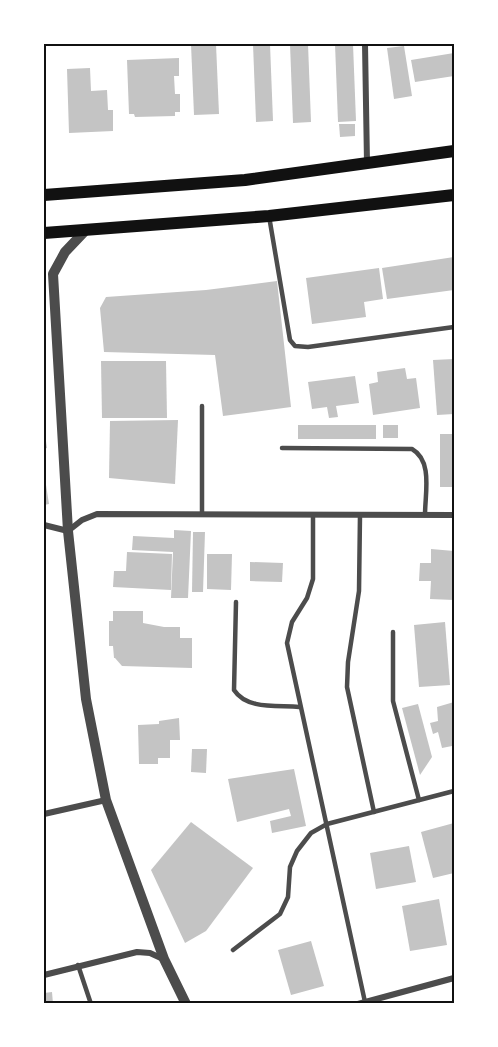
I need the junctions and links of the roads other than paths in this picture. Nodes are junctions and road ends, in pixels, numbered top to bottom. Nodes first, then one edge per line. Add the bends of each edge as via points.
1 (365, 44) edge
2 (454, 151) edge
3 (367, 164) junction
4 (44, 195) edge
5 (454, 195) edge
6 (268, 216) junction
7 (84, 232) junction
8 (44, 233) edge
9 (454, 327) edge
10 (202, 406) dead end
11 (282, 448) dead end
12 (202, 513) junction
13 (313, 515) junction
14 (360, 515) junction
15 (425, 515) junction
16 (454, 515) edge
17 (44, 525) edge
18 (68, 531) junction
19 (236, 602) dead end
20 (393, 632) dead end
21 (299, 707) junction
22 (454, 791) edge
23 (106, 800) junction
24 (419, 800) junction
25 (374, 812) junction
26 (44, 814) edge
27 (327, 824) junction
28 (233, 950) dead end
29 (164, 959) junction
30 (78, 965) junction
31 (44, 975) edge
32 (454, 978) edge
33 (361, 1003) edge
34 (91, 1004) edge
35 (186, 1004) edge

1 - 3 street
2 - 3 main road
3 - 4 main road via 245,180
5 - 6 main road
6 - 7 main road
6 - 9 lane via 290,340 295,346
7 - 8 main road
7 - 18 street via 65,252 53,274
10 - 12 lane
11 - 15 lane via 412,448 421,454 425,464
12 - 13 street
12 - 18 street via 97,514
13 - 14 street
13 - 21 lane via 313,579 292,622 287,643
14 - 15 street
14 - 25 lane via 358,591 347,687
15 - 16 street
17 - 18 street
18 - 23 street via 86,699
19 - 21 lane via 234,690 240,699 253,704
20 - 24 lane via 393,700
21 - 27 lane
22 - 24 lane
23 - 26 street
23 - 29 street
24 - 25 lane
25 - 27 lane
27 - 28 lane via 311,833 297,851 290,867 288,897 280,914
27 - 33 lane
29 - 30 street via 136,952
29 - 35 street
30 - 31 street
30 - 34 lane
32 - 33 street

